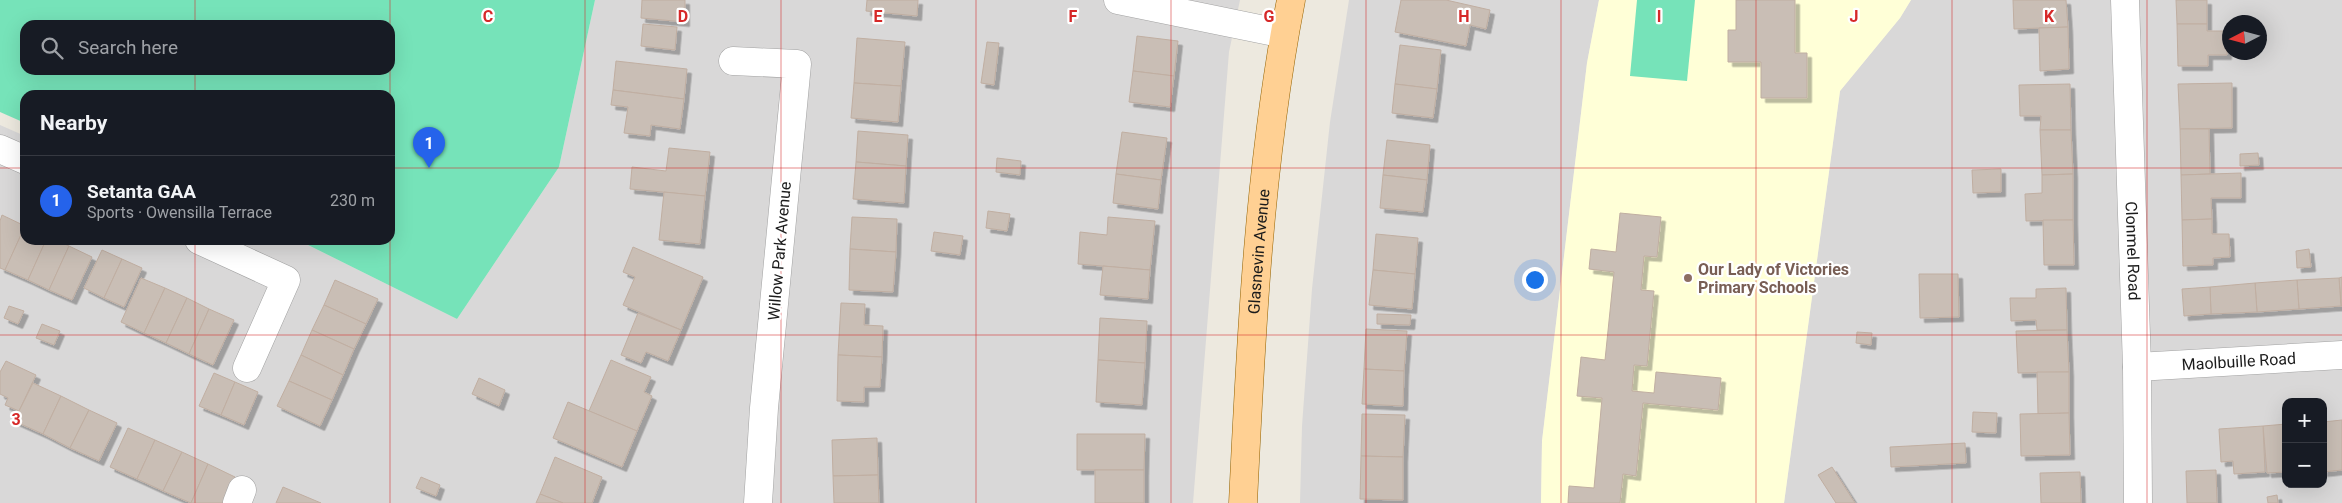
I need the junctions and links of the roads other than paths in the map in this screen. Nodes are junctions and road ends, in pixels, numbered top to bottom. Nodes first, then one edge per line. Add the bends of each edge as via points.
1 (1118, 0) edge
2 (1291, 0) edge
3 (2126, 0) edge
4 (1284, 34) junction
5 (733, 61) dead end
6 (0, 150) edge
7 (20, 158) edge
8 (210, 245) edge
9 (2342, 354) edge
10 (2137, 367) junction
11 (247, 368) dead end
12 (758, 503) edge
13 (1243, 503) edge
14 (2138, 503) edge

1 - 4 street
2 - 4 main road, Glasnevin Avenue
3 - 10 street, Clonmel Road
4 - 13 main road, Glasnevin Avenue via 1256,266
5 - 12 street, Willow Park Avenue via 797,64
6 - 7 street
8 - 11 street via 286,280
9 - 10 street, Maolbuille Road
10 - 14 street, Clonmel Road

